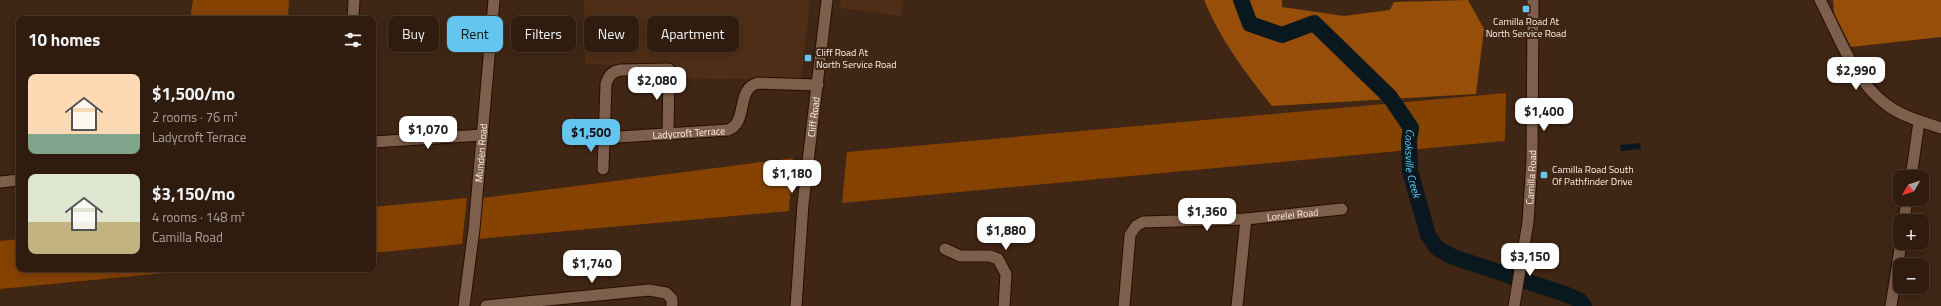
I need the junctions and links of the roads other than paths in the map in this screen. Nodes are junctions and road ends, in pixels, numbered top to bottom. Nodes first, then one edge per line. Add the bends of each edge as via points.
1 (354, 0) edge
2 (494, 0) edge
3 (827, 0) edge
4 (1533, 0) edge
5 (1820, 0) edge
6 (353, 16) edge
7 (818, 85) junction
8 (1919, 122) junction
9 (1941, 128) edge
10 (668, 134) junction
11 (482, 135) junction
12 (603, 138) junction
13 (376, 142) edge
14 (602, 168) dead end
15 (1912, 170) edge
16 (16, 180) edge
17 (0, 182) edge
18 (1342, 209) dead end
19 (1246, 219) junction
20 (944, 249) dead end
21 (1900, 250) edge
22 (464, 306) edge
23 (486, 306) edge
24 (672, 306) edge
25 (796, 306) edge
26 (1004, 306) edge
27 (1124, 306) edge
28 (1237, 306) edge
29 (1514, 306) edge
30 (1891, 306) edge

1 - 6 street
2 - 11 street, Munden Road
3 - 7 street, Cliff Road
4 - 29 street, Camilla Road via 1532,160 1528,222
5 - 8 street via 1860,77 1871,92 1888,106
7 - 10 street, Ladycroft Terrace via 756,83 747,90 739,121 732,129
7 - 25 street, Cliff Road via 803,204
8 - 9 street
8 - 15 street
10 - 12 street, Ladycroft Terrace
10 - 12 street via 669,69 621,70 610,76 606,84
11 - 13 street
11 - 22 street, Munden Road
12 - 14 street
16 - 17 street
18 - 19 street, Lorelei Road
19 - 27 street, Lorelei Road via 1143,222 1136,226 1130,235
19 - 28 street
20 - 26 street via 960,256 990,256 998,259 1006,274
21 - 30 street
23 - 24 street via 649,290 666,293 672,299

